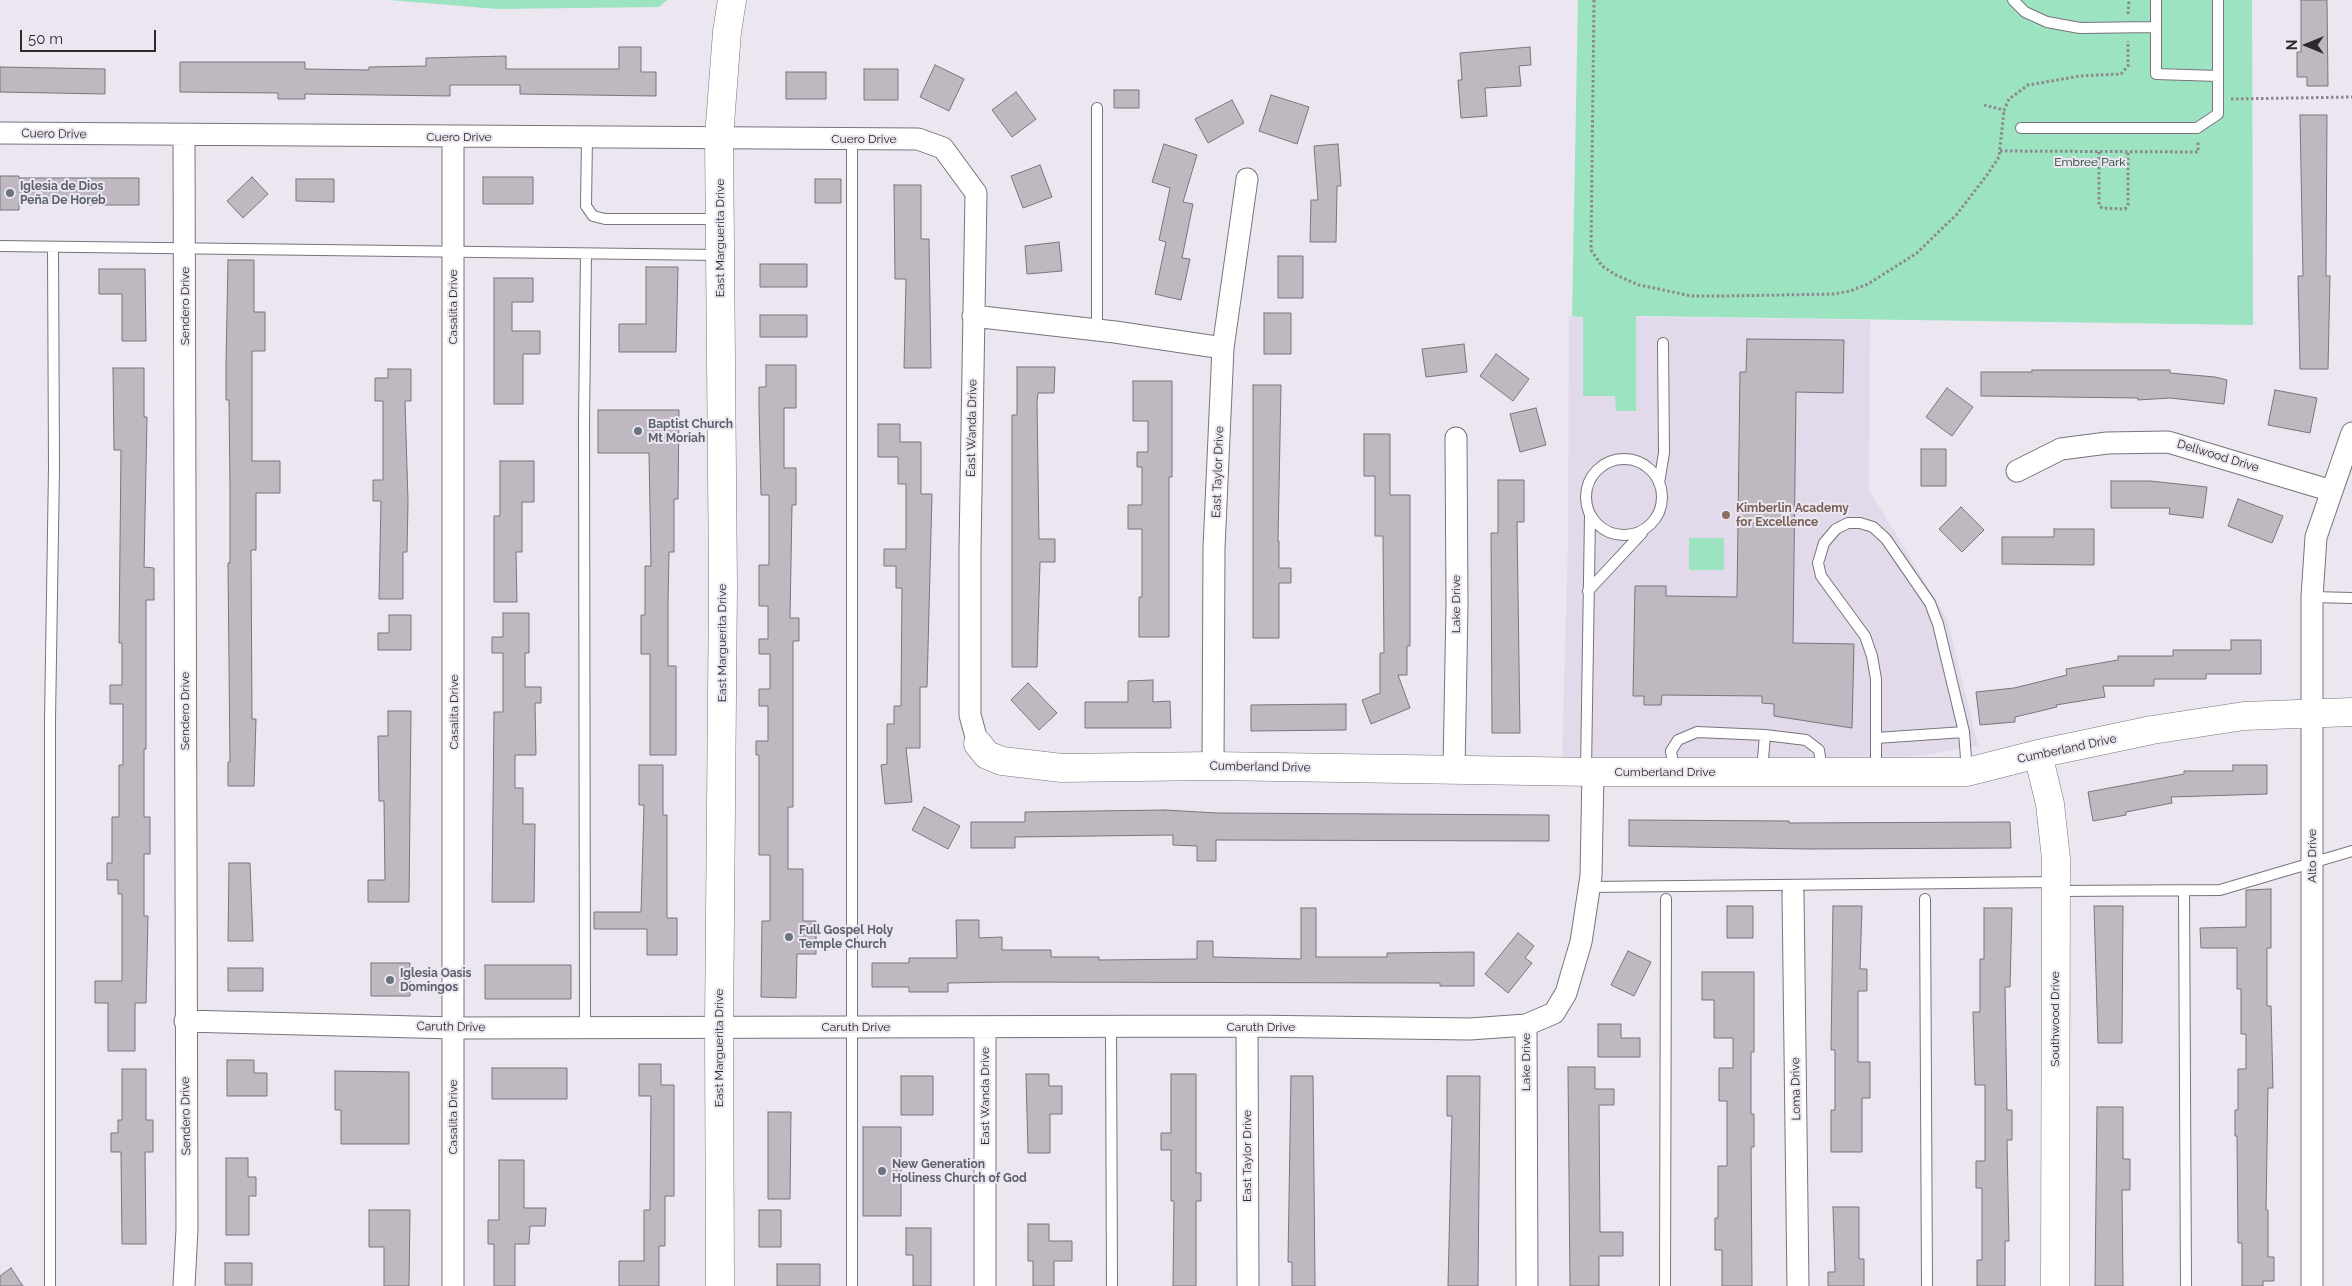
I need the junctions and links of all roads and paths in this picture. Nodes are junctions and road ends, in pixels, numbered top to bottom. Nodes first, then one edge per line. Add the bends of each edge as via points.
1 (732, 0) edge
2 (1594, 0) edge
3 (2013, 0) edge
4 (2129, 0) edge
5 (2156, 0) edge
6 (2218, 0) edge
7 (2156, 27) junction
8 (2128, 28) junction
9 (2218, 76) junction
10 (1984, 104) dead end
11 (1097, 108) dead end
12 (2004, 110) junction
13 (2021, 128) dead end
14 (0, 133) edge
15 (184, 136) junction
16 (453, 137) junction
17 (587, 137) junction
18 (719, 137) junction
19 (852, 139) junction
20 (918, 139) joint
21 (2099, 152) dead end
22 (2128, 152) dead end
23 (1247, 179) dead end
24 (720, 219) junction
25 (0, 246) edge
26 (53, 247) junction
27 (185, 250) junction
28 (453, 253) junction
29 (586, 254) junction
30 (720, 255) junction
31 (973, 316) junction
32 (1097, 330) junction
33 (1663, 342) dead end
34 (1223, 348) junction
35 (2352, 433) edge
36 (1456, 438) dead end
37 (2017, 470) dead end
38 (1660, 483) junction
39 (2332, 491) junction
40 (1590, 515) junction
41 (1645, 529) junction
42 (1588, 591) junction
43 (2312, 597) junction
44 (2352, 598) edge
45 (2311, 712) junction
46 (2352, 712) edge
47 (1964, 732) junction
48 (1765, 735) junction
49 (1876, 738) junction
50 (978, 744) joint
51 (2038, 754) junction
52 (1213, 766) junction
53 (1454, 770) junction
54 (1876, 771) junction
55 (1590, 772) junction
56 (1674, 772) junction
57 (1762, 772) junction
58 (1822, 772) junction
59 (1967, 772) junction
60 (2352, 851) edge
61 (2312, 863) junction
62 (2056, 886) junction
63 (1589, 887) junction
64 (2184, 890) junction
65 (1793, 893) dead end
66 (1666, 899) dead end
67 (1925, 899) dead end
68 (186, 1022) junction
69 (1526, 1025) junction
70 (1247, 1026) junction
71 (585, 1027) junction
72 (719, 1027) junction
73 (850, 1027) junction
74 (985, 1027) junction
75 (1111, 1027) junction
76 (454, 1028) junction
77 (50, 1286) edge
78 (184, 1286) edge
79 (452, 1286) edge
80 (720, 1286) edge
81 (852, 1286) edge
82 (985, 1286) edge
83 (1112, 1286) edge
84 (1248, 1286) edge
85 (1527, 1286) edge
86 (1665, 1286) edge
87 (1798, 1286) edge
88 (1926, 1286) edge
89 (2055, 1286) edge
90 (2186, 1286) edge
91 (2312, 1286) edge

1 - 18 street, East Marguerita Drive
2 - 12 path via 1591,250 1602,266 1639,285 1692,296 1724,296 1834,294 1868,284 1917,254 1957,214 1999,157
3 - 8 lane via 2025,12 2046,22 2080,28
4 - 8 path
5 - 7 lane
6 - 9 lane
7 - 8 lane
7 - 9 lane via 2156,74
8 - 12 path via 2128,66 2122,74 2080,76 2028,85 2009,99
9 - 13 lane via 2218,114 2197,128
10 - 12 path
11 - 32 lane
14 - 15 street, Cuero Drive
15 - 16 street, Cuero Drive
15 - 27 street, Sendero Drive
16 - 17 street, Cuero Drive
16 - 28 street, Casalita Drive
17 - 18 street, Cuero Drive
17 - 24 lane via 586,206 594,216 605,219
18 - 19 street, Cuero Drive
18 - 24 street, East Marguerita Drive
19 - 20 street, Cuero Drive
19 - 73 lane
20 - 31 street, East Wanda Drive via 943,148 976,193
21 - 22 path via 2099,205 2124,209 2128,205
23 - 34 street, East Taylor Drive
24 - 30 street, East Marguerita Drive
25 - 26 lane
26 - 27 lane
26 - 77 lane
27 - 28 lane
27 - 68 street, Sendero Drive
28 - 29 lane
28 - 76 street, Casalita Drive
29 - 30 lane
29 - 71 lane
30 - 72 street, East Marguerita Drive via 723,586
31 - 32 street
31 - 50 street, East Wanda Drive via 970,715
32 - 34 street
33 - 38 lane via 1664,453
34 - 52 street, East Taylor Drive via 1214,548
35 - 39 street, Alto Drive
36 - 53 street, Lake Drive
37 - 39 street, Dellwood Drive via 2061,449 2107,443 2168,442
38 - 40 lane via 1644,464 1632,459 1608,462 1589,479 1586,504
38 - 41 lane via 1660,509 1655,520
39 - 43 street, Alto Drive via 2316,537
40 - 41 lane via 1598,526 1615,534 1634,534
40 - 42 lane
41 - 42 lane
42 - 55 lane
43 - 44 lane
43 - 45 street, Alto Drive
45 - 46 street, Cumberland Drive
45 - 51 street, Cumberland Drive via 2244,716 2152,730
45 - 61 street, Alto Drive
47 - 49 lane
47 - 49 lane via 1930,603 1886,539 1873,527 1848,523 1836,529 1824,543 1818,563 1822,576 1865,636 1872,656 1876,679
47 - 59 lane
48 - 56 lane via 1697,732 1678,740 1671,751
48 - 57 lane
48 - 58 lane via 1806,740 1819,750
49 - 54 lane
50 - 52 street, Cumberland Drive via 987,755 1002,761 1062,768
51 - 59 street, Cumberland Drive
51 - 62 street, Southwood Drive via 2050,804
52 - 53 street, Cumberland Drive
53 - 55 street, Cumberland Drive
54 - 58 street, Cumberland Drive
54 - 59 street, Cumberland Drive
55 - 56 street, Cumberland Drive
55 - 63 street, Lake Drive
56 - 57 street, Cumberland Drive
57 - 58 street, Cumberland Drive
60 - 61 lane
61 - 64 lane via 2220,890
61 - 91 street, Alto Drive
62 - 63 lane
62 - 64 lane
62 - 89 street, Southwood Drive
63 - 69 street, Lake Drive via 1581,942 1566,992 1554,1013
64 - 90 lane
65 - 87 street, Loma Drive
66 - 86 lane
67 - 88 lane
68 - 76 street, Caruth Drive
68 - 78 street, Sendero Drive via 187,1228
69 - 70 street, Caruth Drive via 1470,1029
69 - 85 street, Lake Drive
70 - 75 street, Caruth Drive
70 - 84 street, East Taylor Drive
71 - 72 street, Caruth Drive
71 - 76 street, Caruth Drive
72 - 73 street, Caruth Drive
72 - 80 street, East Marguerita Drive
73 - 74 street, Caruth Drive
73 - 81 lane
74 - 75 street, Caruth Drive
74 - 82 street, East Wanda Drive
75 - 83 lane
76 - 79 street, Casalita Drive

